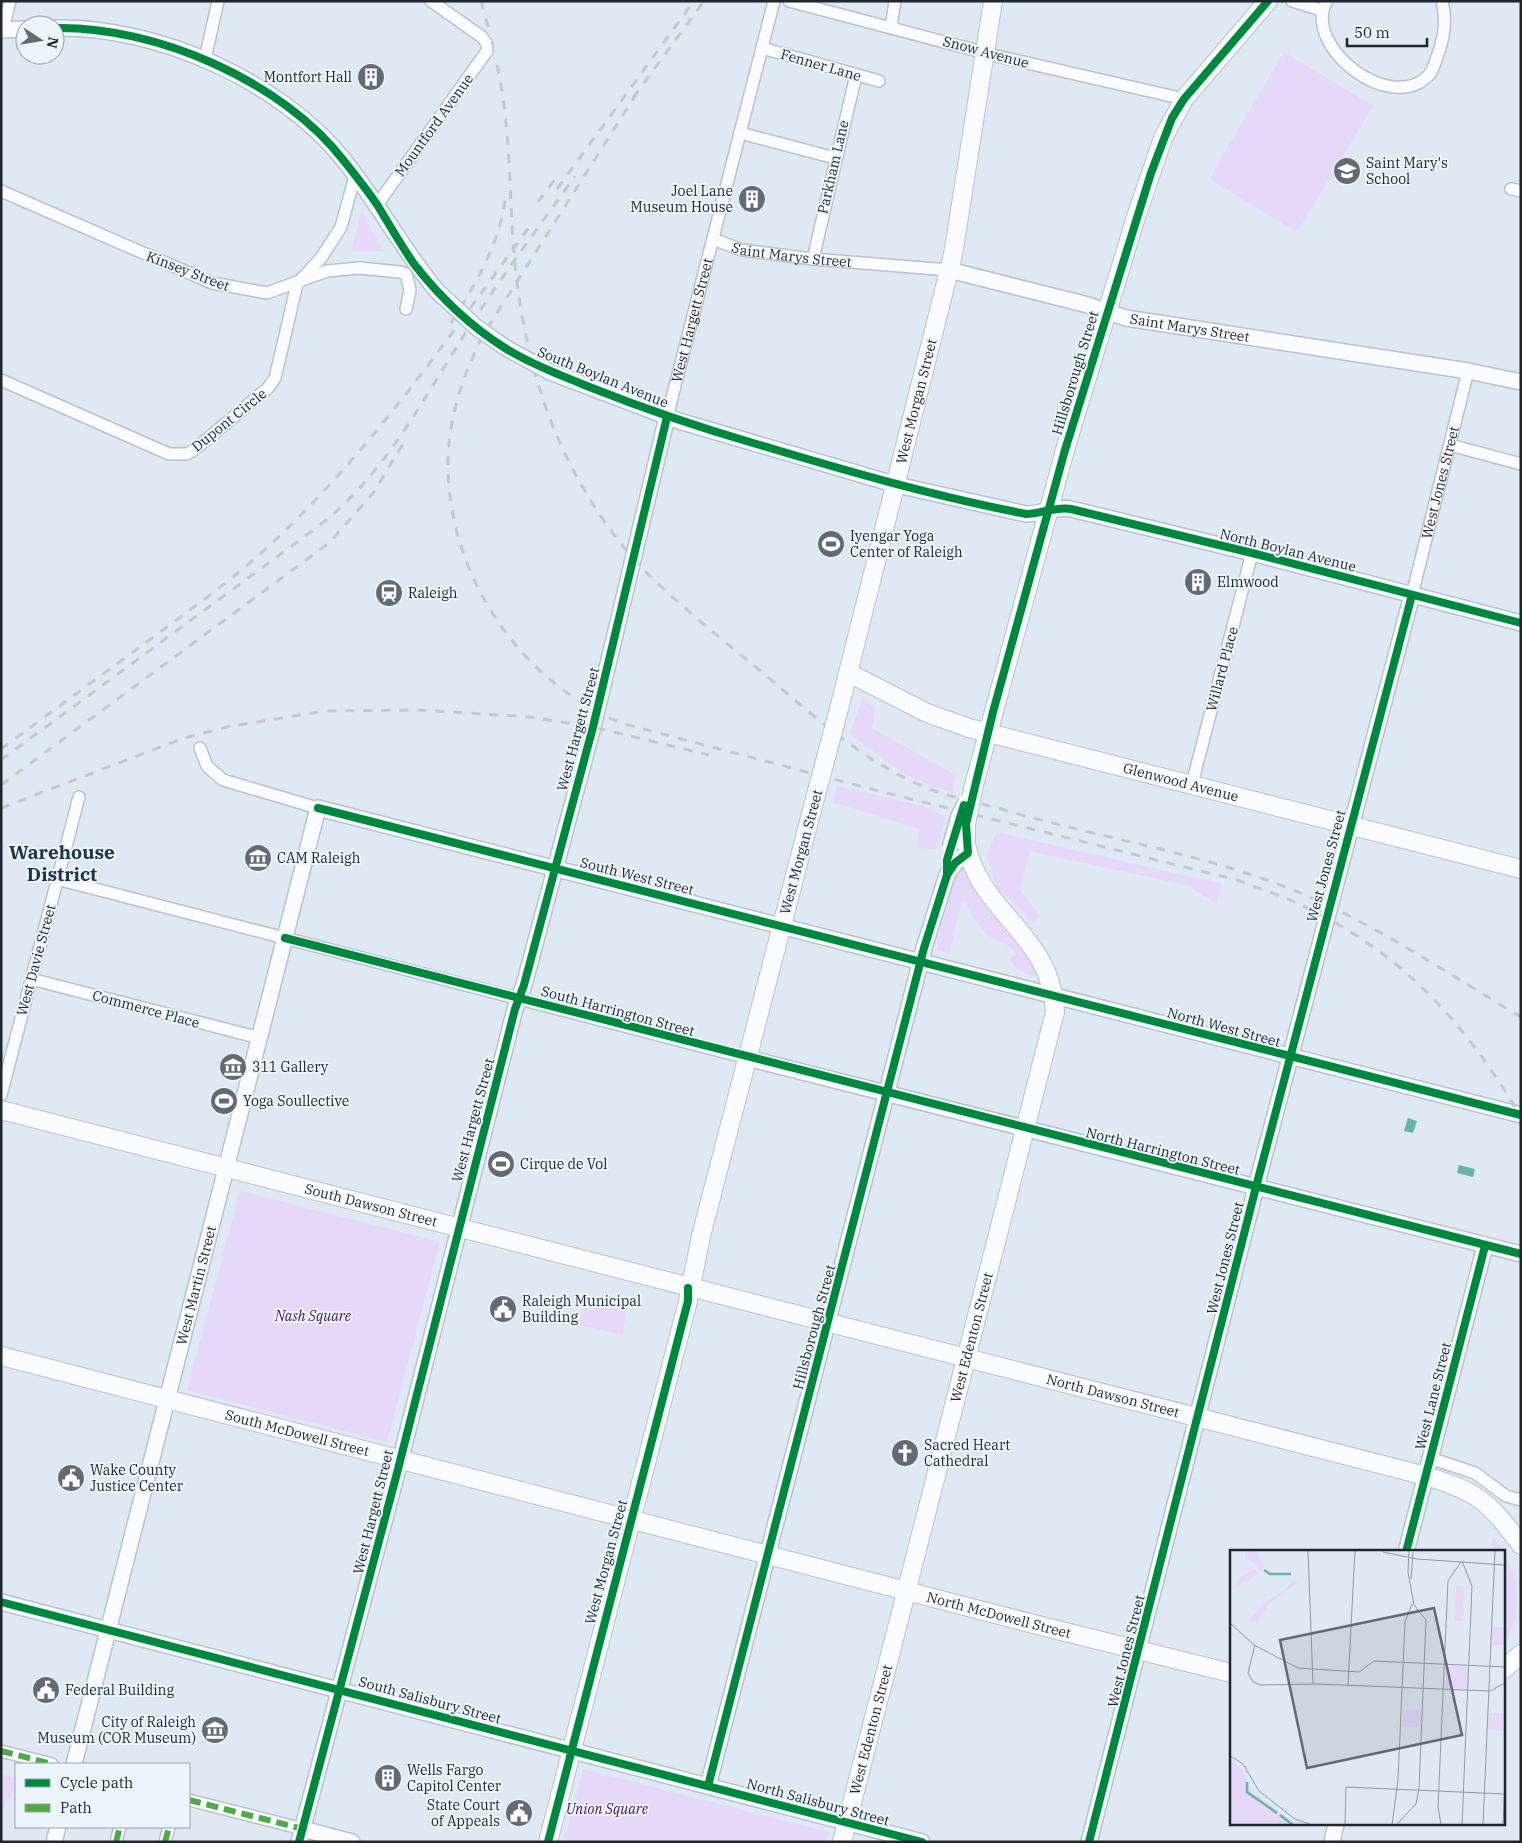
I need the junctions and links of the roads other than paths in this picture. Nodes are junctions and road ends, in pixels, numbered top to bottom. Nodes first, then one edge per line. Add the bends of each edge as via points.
1 (10, 1) edge
2 (218, 1) edge
3 (431, 1) edge
4 (774, 1) edge
5 (788, 1) edge
6 (895, 1) edge
7 (993, 1) edge
8 (1268, 1) edge
9 (1292, 1) edge
10 (1442, 1) edge
11 (1324, 6) edge
12 (891, 27) junction
13 (65, 28) edge
14 (15, 30) edge
15 (2, 32) edge
16 (762, 48) junction
17 (985, 53) junction
18 (205, 59) junction
19 (856, 75) junction
20 (879, 81) dead end
21 (1184, 99) junction
22 (740, 134) junction
23 (835, 158) junction
24 (355, 176) junction
25 (1, 191) edge
26 (377, 205) junction
27 (713, 239) junction
28 (813, 260) junction
29 (949, 270) junction
30 (297, 284) junction
31 (406, 309) dead end
32 (1106, 312) junction
33 (1468, 371) junction
34 (1, 380) edge
35 (1521, 382) edge
36 (667, 417) junction
37 (1450, 445) junction
38 (1521, 464) edge
39 (897, 485) junction
40 (1049, 512) junction
41 (1252, 553) junction
42 (1412, 595) junction
43 (1521, 623) edge
44 (849, 673) junction
45 (988, 734) junction
46 (200, 748) dead end
47 (1192, 784) junction
48 (974, 785) junction
49 (79, 796) dead end
50 (318, 808) junction
51 (1350, 826) junction
52 (968, 853) junction
53 (554, 868) junction
54 (1521, 870) edge
55 (947, 875) junction
56 (57, 879) junction
57 (782, 927) junction
58 (285, 938) junction
59 (921, 962) junction
60 (31, 979) junction
61 (1052, 995) junction
62 (518, 998) junction
63 (260, 1038) junction
64 (1291, 1057) junction
65 (748, 1058) junction
66 (887, 1093) junction
67 (1, 1095) edge
68 (1, 1110) edge
69 (1521, 1115) edge
70 (1026, 1129) junction
71 (226, 1168) junction
72 (1256, 1187) junction
73 (458, 1228) junction
74 (1485, 1246) junction
75 (1521, 1254) edge
76 (688, 1288) junction
77 (828, 1323) junction
78 (1, 1356) edge
79 (968, 1358) junction
80 (167, 1399) junction
81 (1198, 1417) junction
82 (1430, 1458) junction
83 (400, 1459) junction
84 (1426, 1476) junction
85 (1521, 1500) edge
86 (630, 1519) junction
87 (1521, 1545) edge
88 (1407, 1550) edge
89 (768, 1555) junction
90 (907, 1591) junction
91 (1, 1602) edge
92 (108, 1630) junction
93 (1139, 1651) junction
94 (1521, 1654) edge
95 (1504, 1669) edge
96 (1230, 1673) edge
97 (340, 1690) junction
98 (572, 1750) junction
99 (1, 1751) edge
100 (48, 1763) edge
101 (74, 1763) edge
102 (708, 1786) junction
103 (190, 1800) edge
104 (847, 1822) junction
105 (1336, 1826) edge
106 (58, 1828) edge
107 (120, 1828) edge
108 (169, 1828) edge
109 (301, 1835) edge
110 (54, 1842) edge
111 (116, 1842) edge
112 (165, 1842) edge
113 (352, 1842) edge
114 (548, 1842) edge
115 (842, 1842) edge
116 (922, 1842) edge
117 (1089, 1842) edge
118 (1332, 1842) edge

1 - 15 street
2 - 18 street
3 - 26 street, Mountford Avenue via 482,37 487,44 486,51
4 - 16 street, West Hargett Street
5 - 12 street, Snow Avenue
6 - 12 street
7 - 17 main road, West Morgan Street
8 - 21 main road, Hillsborough Street
9 - 11 street
10 - 11 street via 1446,17 1441,48 1430,73 1417,85 1398,89 1370,81 1337,53 1321,25
12 - 17 street, Snow Avenue
13 - 18 street, South Boylan Avenue via 111,33
14 - 15 street
16 - 19 street, Fenner Lane
16 - 22 street, West Hargett Street
17 - 21 street, Snow Avenue
17 - 29 main road, West Morgan Street
18 - 24 street, South Boylan Avenue via 253,84 297,115 342,158
19 - 20 street, Fenner Lane
19 - 23 street, Parkham Lane
21 - 32 main road, Hillsborough Street via 1172,118 1150,173
22 - 23 street
22 - 27 street, West Hargett Street
23 - 28 street, Parkham Lane
24 - 26 street, South Boylan Avenue
24 - 30 street, Dupont Circle via 341,227 321,258
25 - 30 street, Kinsey Street via 212,284 267,293
26 - 36 street, South Boylan Avenue, bridge via 399,243 437,291 476,328 550,372
27 - 28 street, Saint Marys Street via 742,250
27 - 36 street, West Hargett Street
28 - 29 street, Saint Marys Street
29 - 32 street, Saint Marys Street
29 - 39 main road, West Morgan Street
30 - 31 street, Kinsey Street via 327,271 359,268 400,272 406,274 410,290
30 - 34 street, Dupont Circle via 275,378 268,388 187,454 169,454
32 - 33 street, Saint Marys Street via 1203,331
32 - 40 main road, Hillsborough Street
33 - 35 street, Saint Marys Street
33 - 37 street, West Jones Street
36 - 39 street, South Boylan Avenue
36 - 53 street, West Hargett Street via 610,658
37 - 38 street
37 - 42 street, West Jones Street
39 - 40 street, South Boylan Avenue via 1026,514
39 - 44 main road, West Morgan Street
40 - 41 street, North Boylan Avenue via 1065,508
40 - 45 main road, Hillsborough Street
41 - 42 street, North Boylan Avenue
41 - 47 street, Willard Place
42 - 43 street, North Boylan Avenue
42 - 51 street, West Jones Street
44 - 45 main road, Glenwood Avenue via 927,713
44 - 57 main road, West Morgan Street, bridge
45 - 47 main road, Glenwood Avenue
45 - 48 main road, Hillsborough Street
46 - 50 street, South West Street via 207,766 223,780
47 - 51 main road, Glenwood Avenue
48 - 52 main road, Hillsborough Street, bridge via 966,824
48 - 55 street, Hillsborough Street, bridge via 959,816 946,860
49 - 56 street, West Davie Street
50 - 53 street, South West Street
50 - 58 street, West Martin Street
51 - 54 main road, Glenwood Avenue
51 - 64 street, West Jones Street
52 - 55 street, Hillsborough Street
52 - 61 main road, West Edenton Street via 986,890 1036,951 1048,976
53 - 57 street, South West Street
53 - 62 street, West Hargett Street
55 - 59 street, Hillsborough Street
56 - 58 street, South Harrington Street
56 - 60 street, West Davie Street
57 - 59 street, South West Street
57 - 65 main road, West Morgan Street
58 - 62 street, South Harrington Street
58 - 63 street, West Martin Street
59 - 61 street, North West Street
59 - 66 street, Hillsborough Street
60 - 63 street, Commerce Place
60 - 67 street, West Davie Street
61 - 64 street, North West Street
61 - 70 main road, West Edenton Street via 1055,1010 1053,1026
62 - 65 street, South Harrington Street
62 - 73 street, West Hargett Street
63 - 71 street, West Martin Street
64 - 69 street, North West Street
64 - 72 street, West Jones Street
65 - 66 street, South Harrington Street
65 - 76 main road, West Morgan Street
66 - 70 street, North Harrington Street
66 - 77 street, Hillsborough Street
68 - 71 main road, South Dawson Street
70 - 72 street, North Harrington Street
70 - 79 main road, West Edenton Street
71 - 73 main road, South Dawson Street
71 - 80 street, West Martin Street
72 - 74 street, North Harrington Street
72 - 81 street, West Jones Street
73 - 76 main road, South Dawson Street
73 - 83 street, West Hargett Street
74 - 75 street, North Harrington Street
74 - 82 street, West Lane Street
76 - 77 main road, South Dawson Street
76 - 86 main road, West Morgan Street
77 - 79 main road, North Dawson Street
77 - 89 street, Hillsborough Street
78 - 80 main road, South McDowell Street
79 - 81 main road, North Dawson Street
79 - 90 main road, West Edenton Street
80 - 83 main road, South McDowell Street
80 - 92 street, West Martin Street
81 - 84 main road, North Dawson Street
81 - 93 street, West Jones Street
82 - 84 street, West Lane Street
82 - 85 street via 1475,1473 1506,1496
83 - 86 main road, South McDowell Street
83 - 97 street, West Hargett Street
84 - 87 main road, North Dawson Street via 1469,1490 1501,1518
84 - 88 street, West Lane Street
86 - 89 main road, South McDowell Street
86 - 98 main road, West Morgan Street
89 - 90 main road, North McDowell Street
89 - 102 street, Hillsborough Street
90 - 93 main road, North McDowell Street
90 - 104 main road, West Edenton Street
91 - 92 street, South Salisbury Street
92 - 97 street, South Salisbury Street
92 - 101 street, West Martin Street
93 - 96 main road, North McDowell Street
93 - 117 street, West Jones Street
94 - 95 main road
97 - 98 street, South Salisbury Street
97 - 109 street, West Hargett Street
98 - 102 street, South Salisbury Street
98 - 114 main road, West Morgan Street
99 - 100 street
102 - 104 street, North Salisbury Street
103 - 109 street
104 - 115 main road, West Edenton Street
104 - 116 street, North Salisbury Street
105 - 118 street
106 - 110 street
107 - 111 street
108 - 112 street
109 - 113 street

